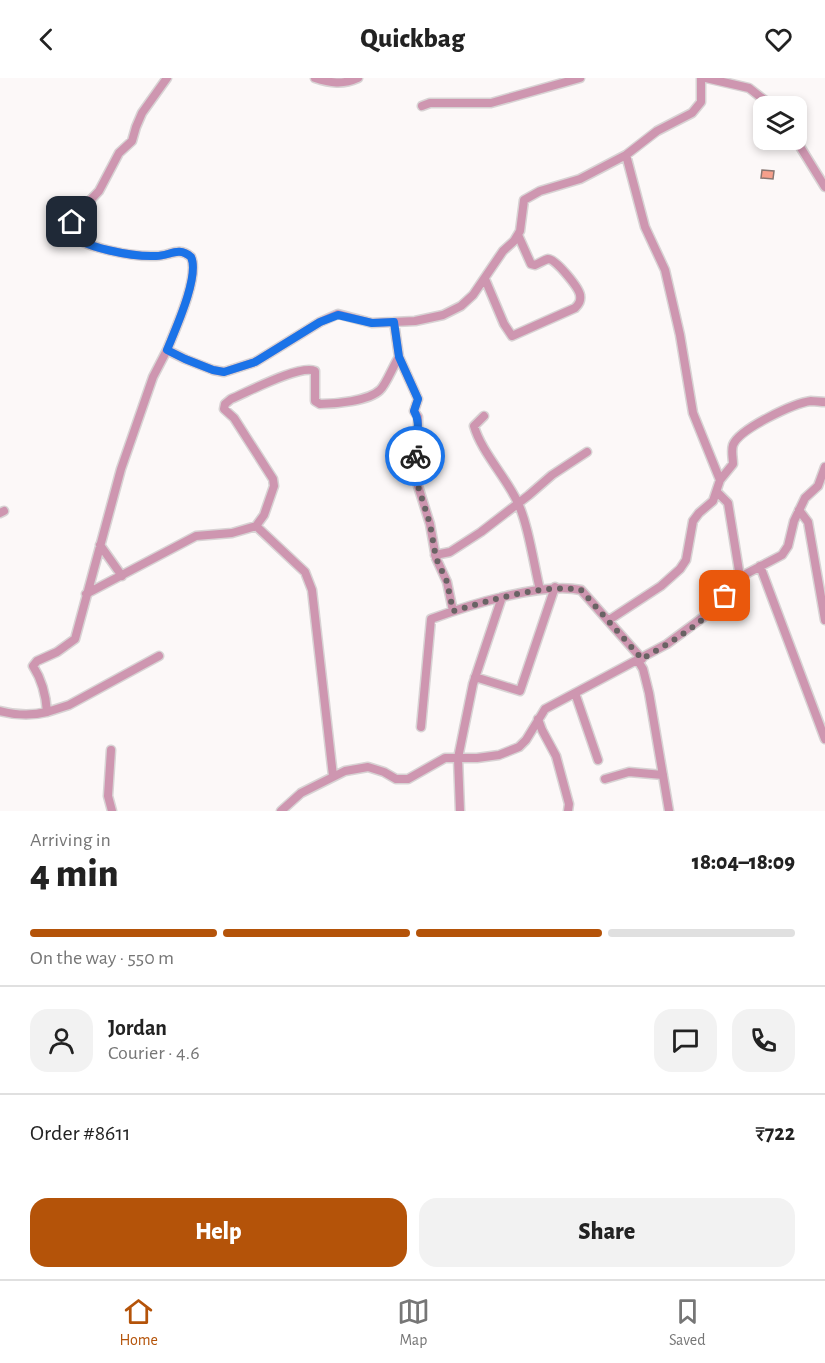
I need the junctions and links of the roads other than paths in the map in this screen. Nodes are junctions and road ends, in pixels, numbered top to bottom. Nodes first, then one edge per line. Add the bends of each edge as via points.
1 (315, 78) edge
2 (358, 78) edge
3 (580, 78) edge
4 (704, 78) edge
5 (165, 79) edge
6 (759, 96) edge
7 (422, 106) dead end
8 (802, 150) edge
9 (626, 155) junction
10 (825, 187) edge
11 (518, 235) junction
12 (484, 279) junction
13 (394, 322) junction
14 (167, 350) junction
15 (399, 357) junction
16 (825, 402) edge
17 (484, 416) dead end
18 (587, 452) dead end
19 (825, 467) edge
20 (720, 480) junction
21 (717, 492) junction
22 (518, 503) junction
23 (799, 510) junction
24 (256, 526) junction
25 (100, 545) junction
26 (435, 555) junction
27 (760, 566) junction
28 (122, 576) junction
29 (740, 577) junction
30 (555, 587) junction
31 (540, 591) junction
32 (86, 594) junction
33 (502, 597) junction
34 (453, 611) junction
35 (609, 620) junction
36 (825, 620) edge
37 (159, 656) dead end
38 (640, 660) junction
39 (475, 677) junction
40 (575, 693) junction
41 (0, 711) edge
42 (47, 712) junction
43 (538, 719) junction
44 (421, 727) dead end
45 (825, 739) edge
46 (111, 750) dead end
47 (458, 758) junction
48 (598, 760) dead end
49 (663, 775) junction
50 (333, 776) junction
51 (605, 779) dead end
52 (112, 811) edge
53 (281, 811) edge
54 (460, 811) edge
55 (568, 811) edge
56 (669, 811) edge

1 - 2 street via 334,83
3 - 7 street via 491,102
4 - 6 street via 749,88
4 - 9 street via 700,102 692,113 657,131
5 - 14 street via 142,113 132,141 119,153 99,191 68,231 84,243 109,250 154,256 176,251 191,257 194,267 190,286
8 - 10 street
9 - 11 street via 580,179 540,190 524,200
9 - 20 street via 645,227 664,270 693,413
11 - 12 street
11 - 12 street via 531,264 555,261 578,289 579,304 512,336
12 - 13 street via 461,306 443,315
13 - 14 street via 372,323 338,315 263,357 224,372
13 - 15 street
14 - 25 street via 153,377 121,469
15 - 24 street via 381,389 369,397 320,404 315,401 315,371 311,369 225,404 224,409 234,418 273,479 264,515
15 - 26 street via 418,399 414,411 418,429 414,452
16 - 20 street via 811,401 780,411 737,439 733,445 733,464
17 - 22 street via 474,426 477,439
18 - 22 street
19 - 23 street via 818,486
20 - 21 street
21 - 29 street via 728,502
21 - 35 street via 693,521 686,560 680,569
22 - 26 street via 450,552
22 - 31 street
23 - 27 street via 786,551
23 - 36 street via 808,522
24 - 28 street via 232,534 196,536
24 - 50 street via 305,572 312,590
25 - 28 street
25 - 32 street
26 - 34 street via 447,582
27 - 29 street
27 - 45 street
28 - 32 street
29 - 38 street via 717,607
30 - 31 street
30 - 35 street via 581,590
30 - 39 street via 520,691
31 - 33 street
32 - 42 street via 75,639 33,666 46,698
33 - 34 street
33 - 39 street
34 - 44 street via 431,619
35 - 38 street
37 - 42 street via 69,705
38 - 40 street
38 - 49 street
39 - 47 street
40 - 43 street via 545,709
40 - 48 street
41 - 42 street via 19,715
43 - 47 street via 526,740 511,752
43 - 55 street via 556,756
46 - 52 street via 108,796
47 - 50 street via 445,758 408,779 396,779 368,767
47 - 54 street
49 - 51 street via 629,771
49 - 56 street
50 - 53 street via 301,793

